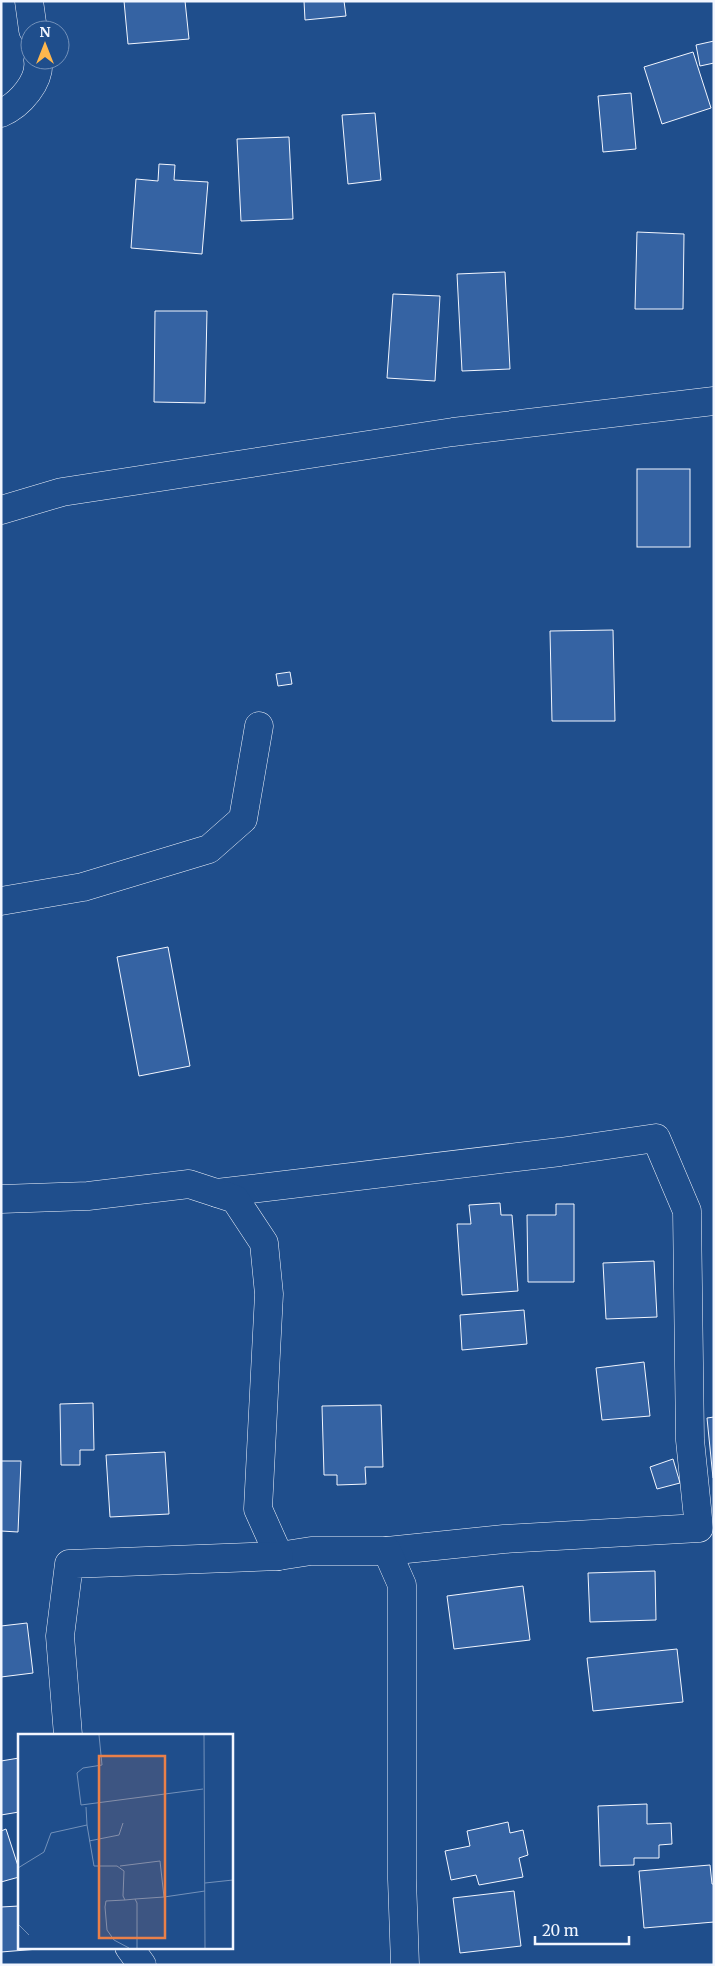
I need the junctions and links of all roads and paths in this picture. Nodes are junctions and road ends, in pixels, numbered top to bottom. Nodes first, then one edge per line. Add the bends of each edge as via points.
1 (29, 1) edge
2 (32, 20) edge
3 (37, 70) edge
4 (1, 114) edge
5 (714, 401) edge
6 (1, 510) edge
7 (259, 726) dead end
8 (1, 901) edge
9 (217, 1193) junction
10 (1, 1199) edge
11 (706, 1527) edge
12 (387, 1551) junction
13 (279, 1556) junction
14 (68, 1734) edge
15 (130, 1948) edge
16 (142, 1965) edge
17 (405, 1965) edge

1 - 2 street
3 - 4 street via 28,93
5 - 6 street via 453,432 62,492
7 - 8 street via 243,819 209,849 83,887
9 - 10 street via 189,1184 88,1196
9 - 11 street via 656,1138 687,1211 690,1440
9 - 13 street via 235,1199 264,1243 269,1294 258,1509
11 - 12 street via 504,1539
12 - 13 street via 311,1551
12 - 17 street via 402,1585
13 - 14 street via 69,1564 60,1636
15 - 16 street

